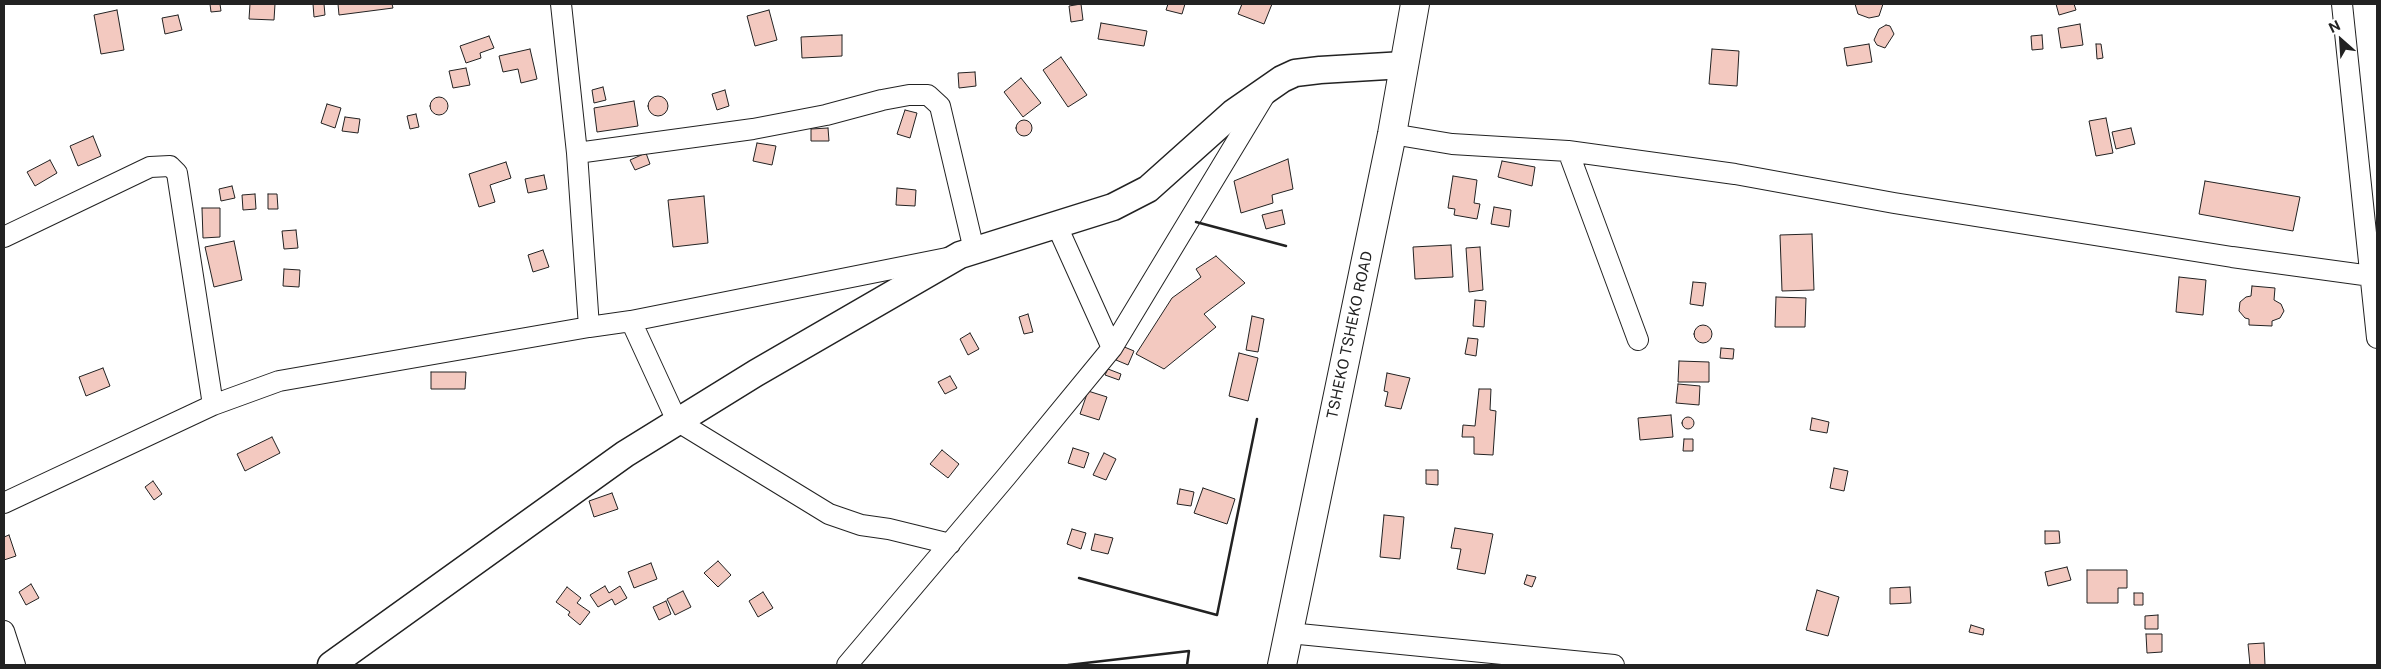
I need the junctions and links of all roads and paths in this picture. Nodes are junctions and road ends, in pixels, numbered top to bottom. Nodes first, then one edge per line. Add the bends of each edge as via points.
1 (561, 4) edge
2 (1415, 4) edge
3 (2342, 4) edge
4 (1404, 64) junction
5 (1270, 86) junction
6 (1392, 134) junction
7 (1568, 151) junction
8 (577, 153) junction
9 (1057, 226) junction
10 (4, 237) edge
11 (967, 253) junction
12 (2370, 276) junction
13 (631, 321) junction
14 (589, 326) junction
15 (2377, 338) edge
16 (1638, 340) dead end
17 (1112, 348) junction
18 (213, 404) junction
19 (677, 421) junction
20 (4, 503) edge
21 (950, 544) junction
22 (4, 631) edge
23 (1289, 633) junction
24 (15, 665) edge
25 (331, 665) edge
26 (848, 665) edge
27 (1282, 665) edge
28 (1614, 665) edge

1 - 8 street
2 - 4 highway, TSHEKO TSHEKO ROAD
3 - 12 street
4 - 5 street via 1295,73
4 - 6 highway, TSHEKO TSHEKO ROAD
5 - 9 street via 1233,113 1148,189 1113,207
5 - 17 street
6 - 7 street via 1452,144
6 - 23 highway, TSHEKO TSHEKO ROAD
7 - 12 street via 1735,174 2232,257
7 - 16 street
8 - 11 street via 753,129 909,95 928,95 940,106
8 - 14 street
9 - 11 street
9 - 17 street
10 - 18 street via 150,167 170,166 177,173
11 - 13 street
11 - 19 street via 835,326
12 - 15 street
13 - 14 street
13 - 19 street
14 - 18 street via 279,381
17 - 21 street
18 - 20 street
19 - 21 street via 830,514 860,525
19 - 25 street via 617,460
21 - 26 street
22 - 24 street
23 - 27 highway, TSHEKO TSHEKO ROAD
23 - 28 street

